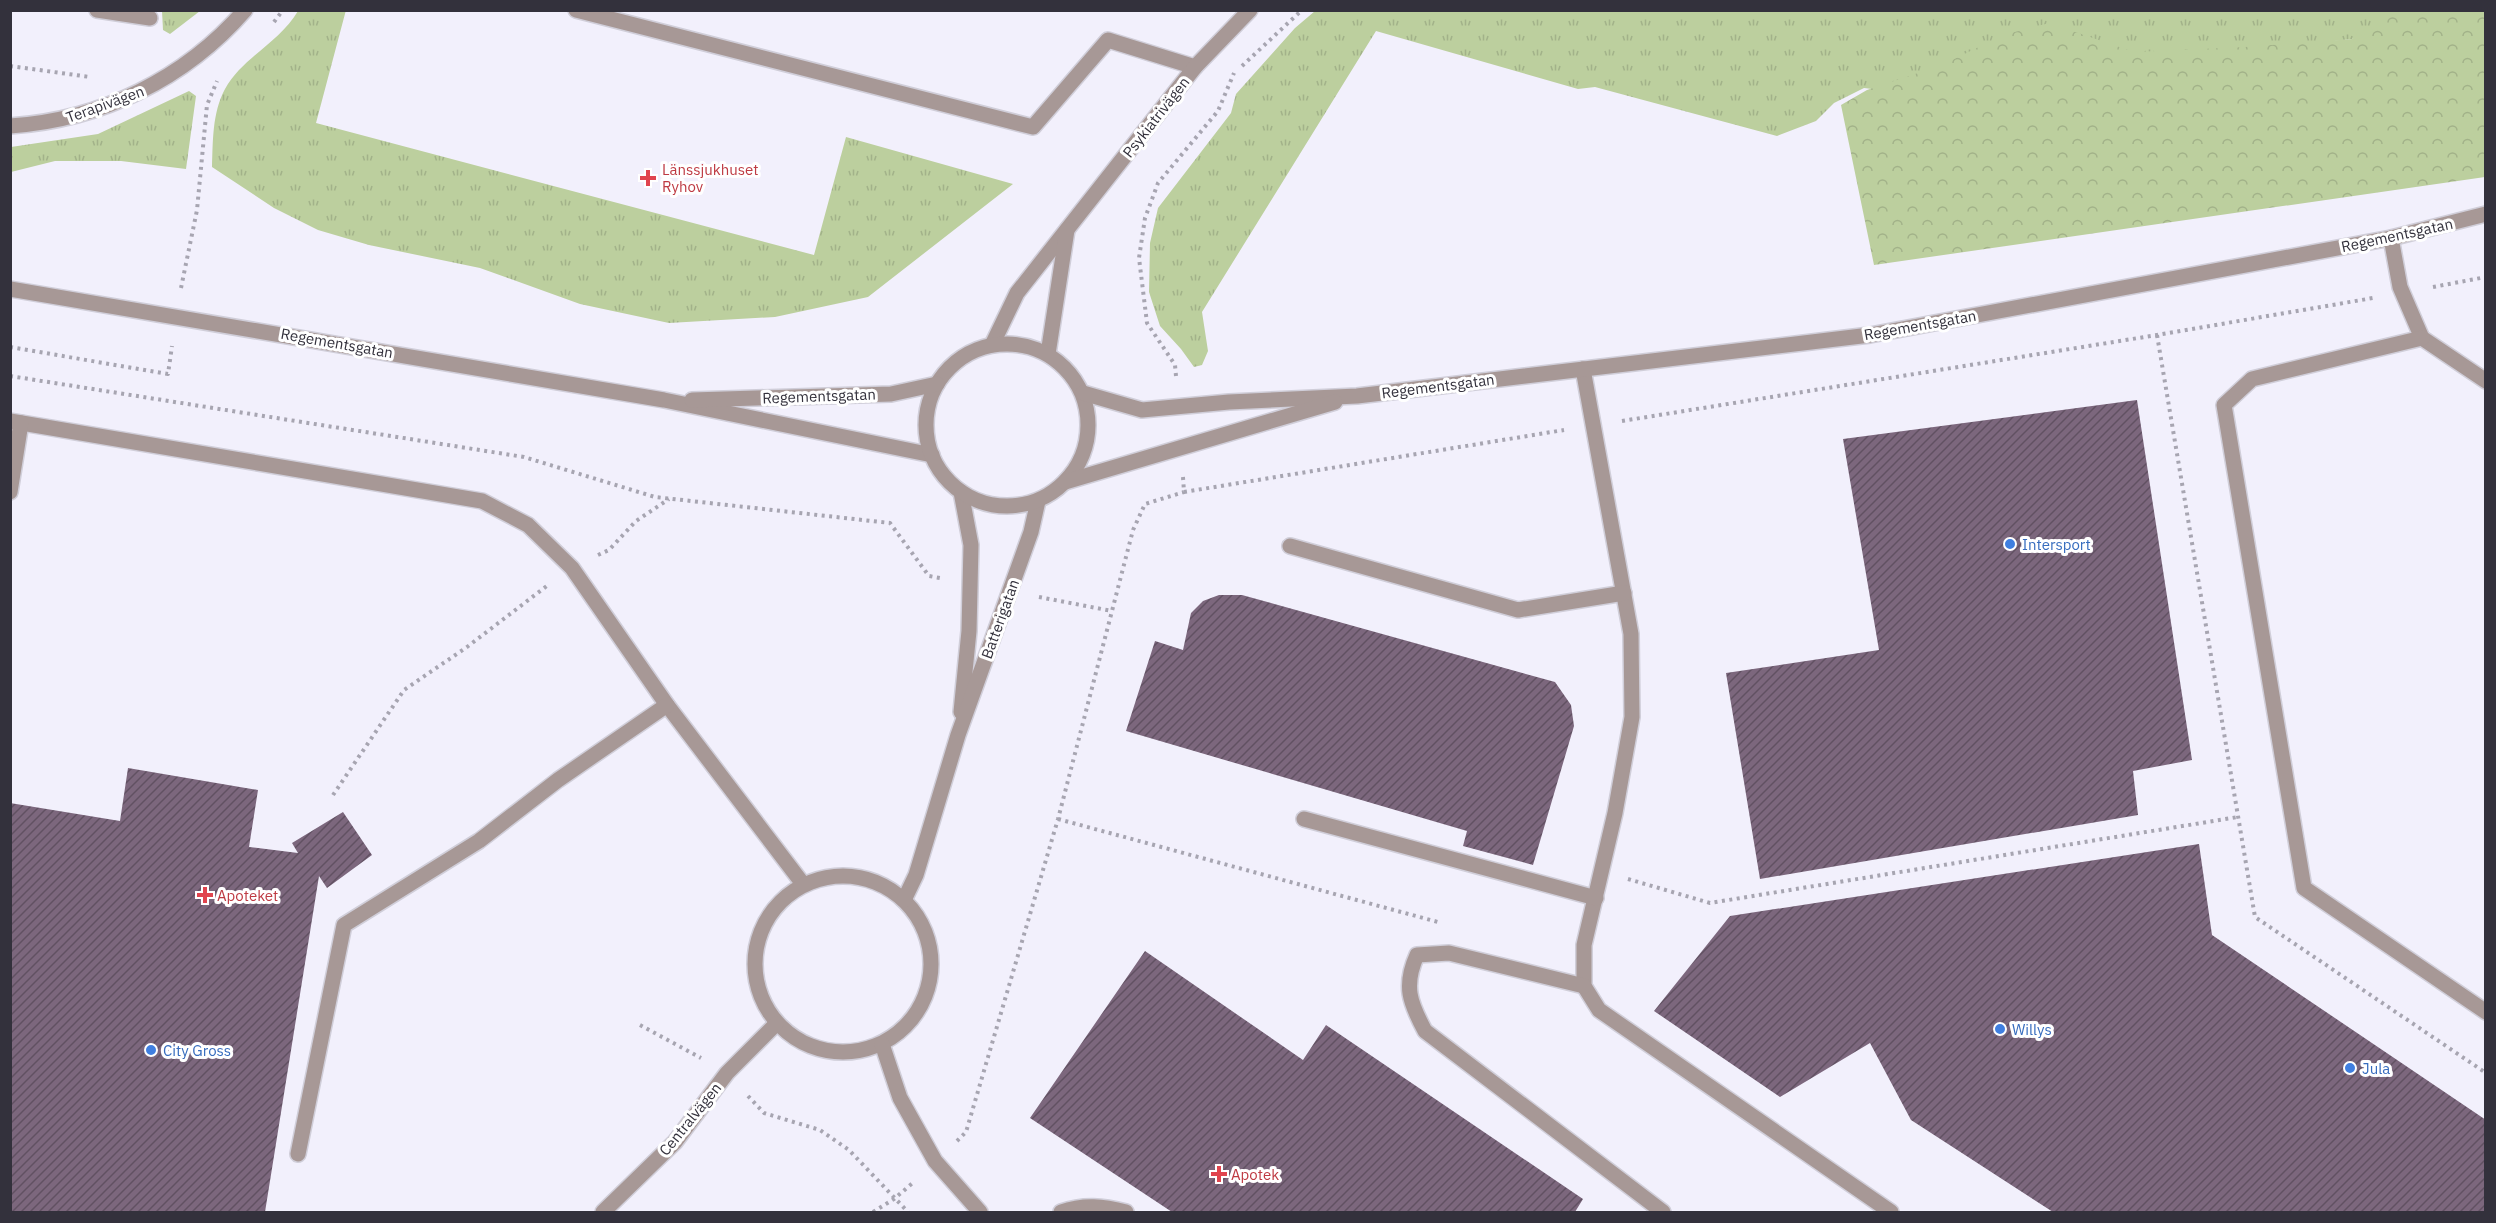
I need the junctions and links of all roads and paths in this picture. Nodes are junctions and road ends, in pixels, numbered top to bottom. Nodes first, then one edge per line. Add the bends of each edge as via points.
1 (97, 10) edge
2 (244, 10) edge
3 (576, 10) edge
4 (1250, 10) edge
5 (150, 18) dead end
6 (10, 66) edge
7 (1195, 67) junction
8 (98, 78) dead end
9 (215, 82) dead end
10 (10, 126) edge
11 (2483, 216) edge
12 (1068, 229) junction
13 (2391, 238) junction
14 (10, 289) edge
15 (177, 316) junction
16 (2422, 338) junction
17 (992, 345) junction
18 (10, 347) edge
19 (1048, 354) junction
20 (1583, 369) junction
21 (10, 376) edge
22 (2486, 381) edge
23 (937, 384) junction
24 (1083, 393) junction
25 (1356, 396) junction
26 (664, 400) junction
27 (16, 422) edge
28 (932, 455) junction
29 (1065, 482) junction
30 (10, 492) edge
31 (961, 492) junction
32 (1184, 492) dead end
33 (1038, 501) junction
34 (1290, 546) dead end
35 (971, 584) junction
36 (1009, 592) junction
37 (1624, 593) junction
38 (1112, 611) junction
39 (467, 647) dead end
40 (667, 705) junction
41 (958, 735) junction
42 (333, 795) dead end
43 (2238, 817) dead end
44 (1058, 819) junction
45 (1304, 819) dead end
46 (1602, 872) junction
47 (803, 885) junction
48 (1596, 898) junction
49 (904, 900) junction
50 (1446, 924) dead end
51 (1584, 986) junction
52 (2486, 1012) edge
53 (776, 1024) junction
54 (640, 1025) dead end
55 (882, 1044) junction
56 (727, 1073) junction
57 (298, 1154) dead end
58 (935, 1161) junction
59 (894, 1199) junction
60 (603, 1212) edge
61 (873, 1212) edge
62 (908, 1212) edge
63 (980, 1212) edge
64 (1061, 1212) edge
65 (1126, 1212) edge
66 (1663, 1212) edge
67 (1891, 1212) edge

1 - 5 street
2 - 10 street, Terapivägen via 220,38 138,94 46,124
3 - 7 street via 1033,127 1108,40
4 - 7 street, Psykiatrivägen
6 - 8 path
7 - 12 street, Psykiatrivägen
9 - 15 path via 207,105 197,210
11 - 13 street, Regementsgatan
12 - 17 street, Psykiatrivägen via 1017,293
12 - 19 street, Psykiatrivägen
13 - 16 street via 2400,286
13 - 20 street, Regementsgatan via 1869,335
14 - 15 street, Regementsgatan
15 - 18 path via 168,374
15 - 26 street, Regementsgatan
16 - 22 street
16 - 52 street via 2252,379 2224,405 2304,888
17 - 19 street via 1030,347
17 - 23 street via 951,366
19 - 24 street via 1069,371
20 - 25 street, Regementsgatan
20 - 37 street
21 - 35 path via 524,457 655,498 890,523 929,576
23 - 26 street, Regementsgatan via 891,394
23 - 28 street via 928,406 926,431
24 - 25 street, Regementsgatan via 1142,410
24 - 29 street via 1089,417 1087,441 1079,463
25 - 29 street, Regementsgatan
26 - 28 street, Regementsgatan
27 - 30 street
27 - 40 street via 482,501 528,525 572,568
28 - 31 street via 944,476
29 - 33 street
31 - 33 street via 985,503 1011,507
31 - 35 street, Batterigatan via 971,545
32 - 38 path via 1144,504 1133,530
33 - 36 street, Batterigatan
34 - 37 street via 1518,610
35 - 41 street, Batterigatan
36 - 38 path
36 - 41 street, Batterigatan
37 - 46 street via 1631,634 1632,717
38 - 44 path
39 - 42 path via 404,690
40 - 47 street
40 - 57 street via 558,780 479,841 344,925
41 - 49 street, Batterigatan via 916,875
43 - 46 path via 1710,903
44 - 50 path
44 - 58 path via 966,1132
45 - 48 street
46 - 48 street
47 - 49 street via 830,876 856,876 882,884
47 - 53 street via 781,900 765,922 755,948 754,975 762,1001
48 - 51 street via 1584,945
49 - 55 street via 921,922 931,950 931,978 922,1005 906,1028
51 - 66 street via 1449,953 1417,956 1411,970 1410,1002 1425,1031
51 - 67 street via 1599,1010
53 - 55 street via 799,1042 826,1052 855,1053
53 - 56 street, Centralvägen
54 - 56 path
55 - 58 street via 900,1098
56 - 59 path via 764,1113 820,1130 849,1150
56 - 60 street, Centralvägen via 675,1142
58 - 59 path
58 - 63 street
59 - 61 path
59 - 62 path
64 - 65 street via 1102,1206

